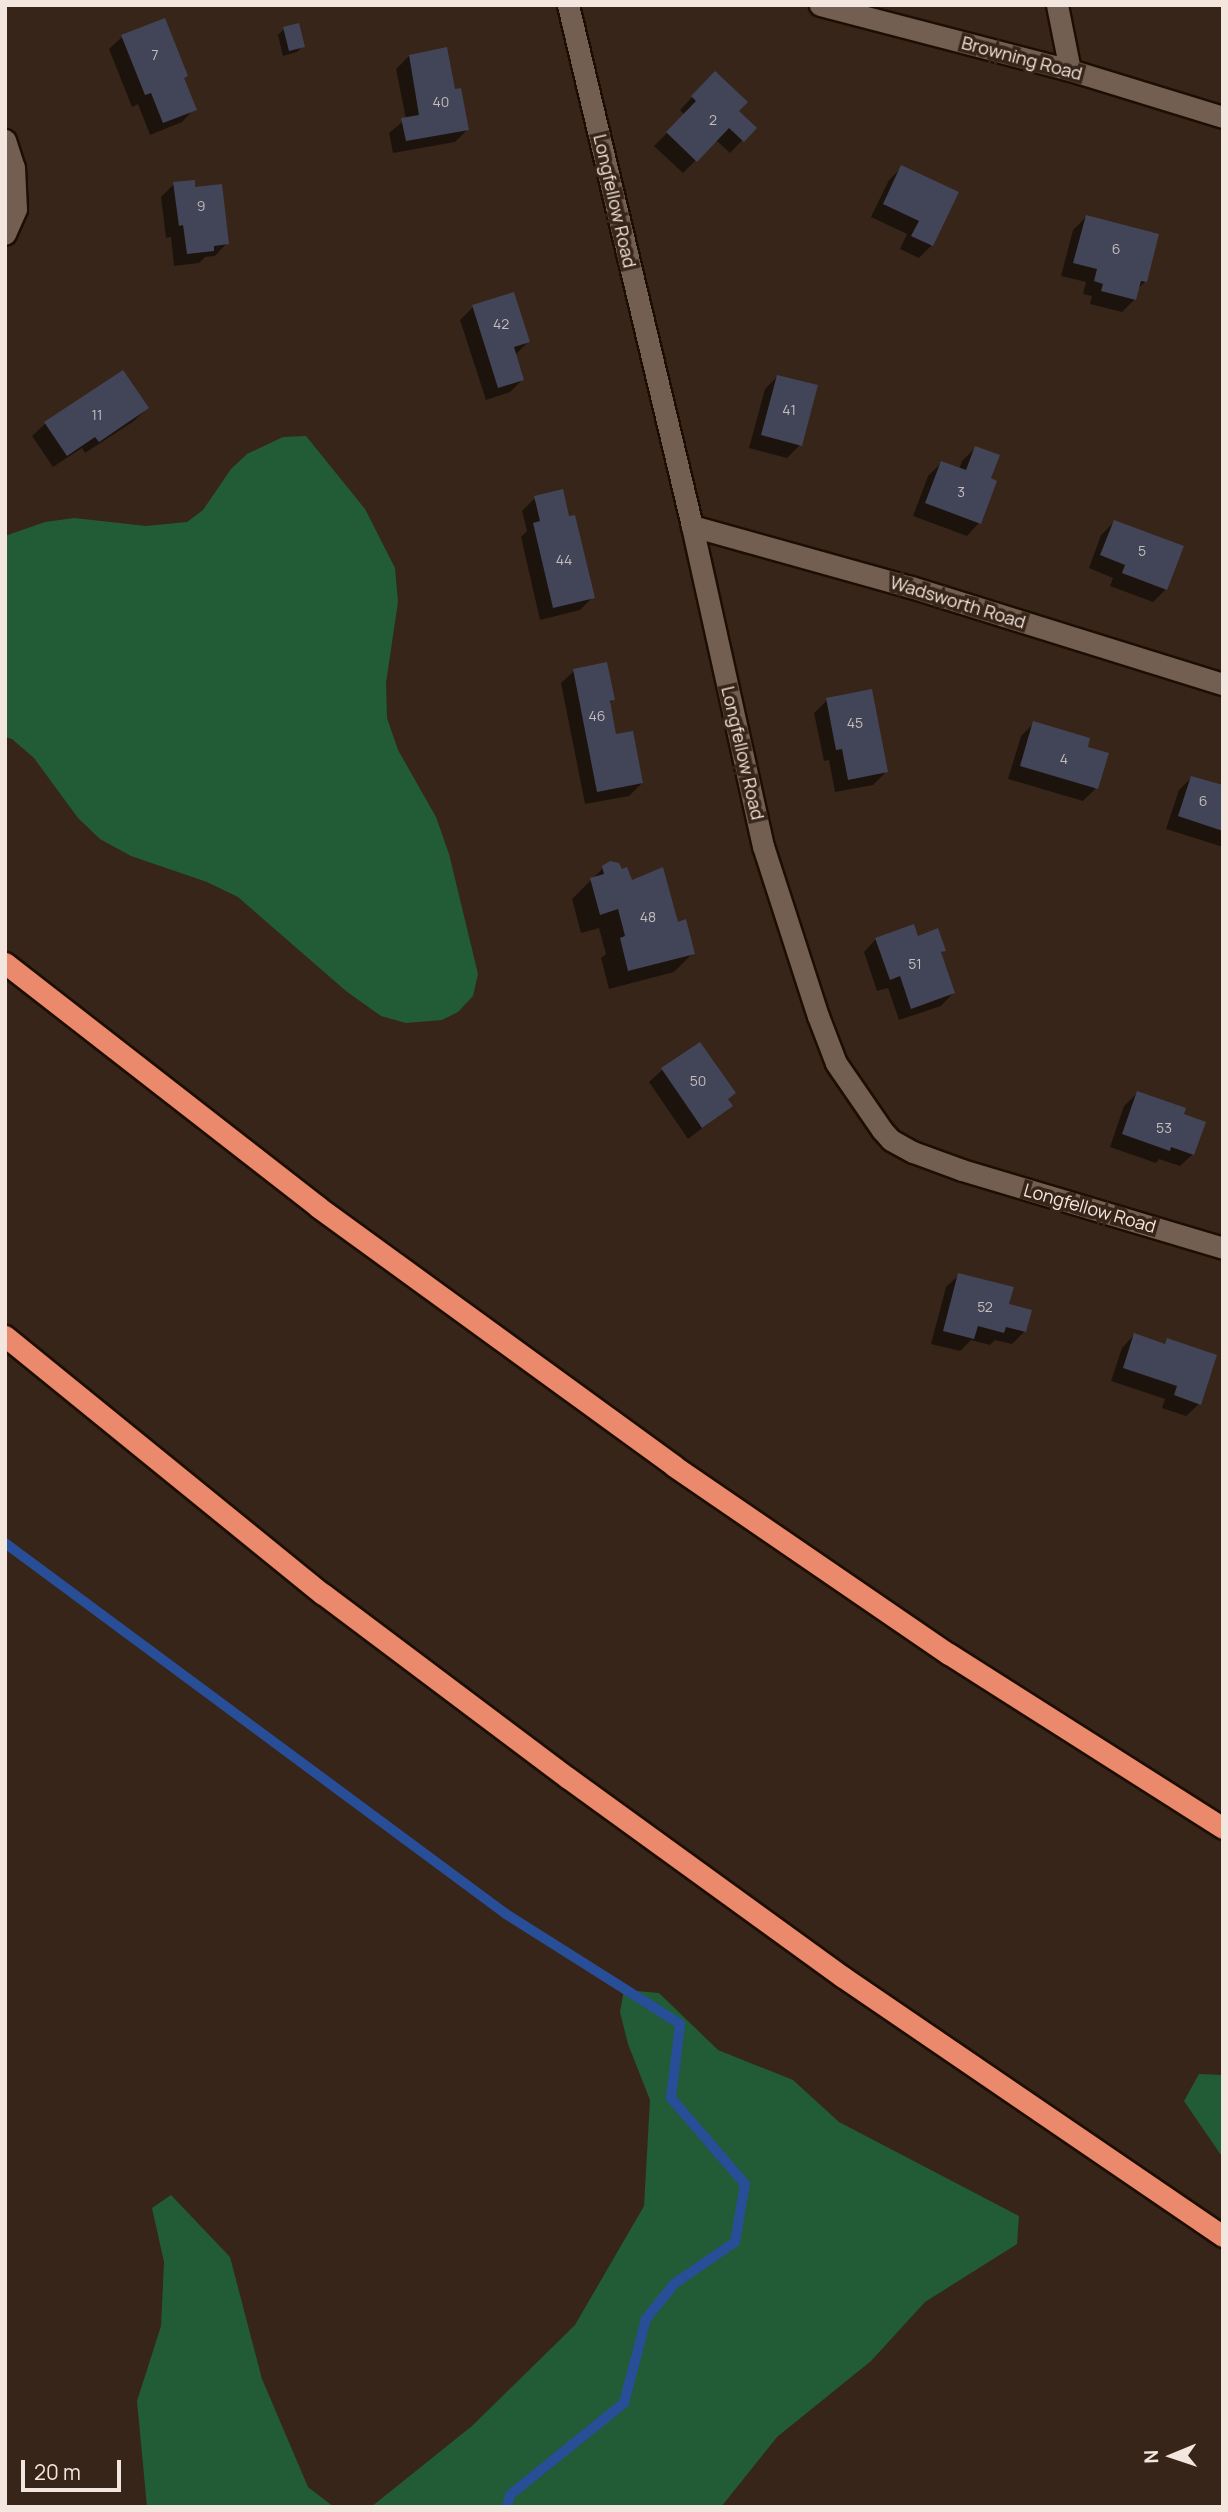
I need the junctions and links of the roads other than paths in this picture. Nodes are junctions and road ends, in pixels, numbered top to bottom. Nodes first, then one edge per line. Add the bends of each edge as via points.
1 (568, 5) edge
2 (820, 5) edge
3 (1057, 5) edge
4 (1070, 70) junction
5 (1223, 117) edge
6 (5, 140) edge
7 (5, 234) edge
8 (692, 526) junction
9 (1223, 684) edge
10 (5, 963) edge
11 (1223, 1248) edge
12 (5, 1336) edge
13 (1223, 1828) edge
14 (1223, 2236) edge

1 - 8 street, Longfellow Road
2 - 4 street, Browning Road
3 - 4 street
4 - 5 street, Browning Road
6 - 7 street via 14,167 16,209
8 - 9 street, Wadsworth Road via 911,587
8 - 11 street, Longfellow Road via 763,846 826,1040 864,1107 891,1140 930,1159
10 - 13 highway via 318,1207 674,1466 949,1654
12 - 14 highway via 323,1594 546,1762 843,1977

